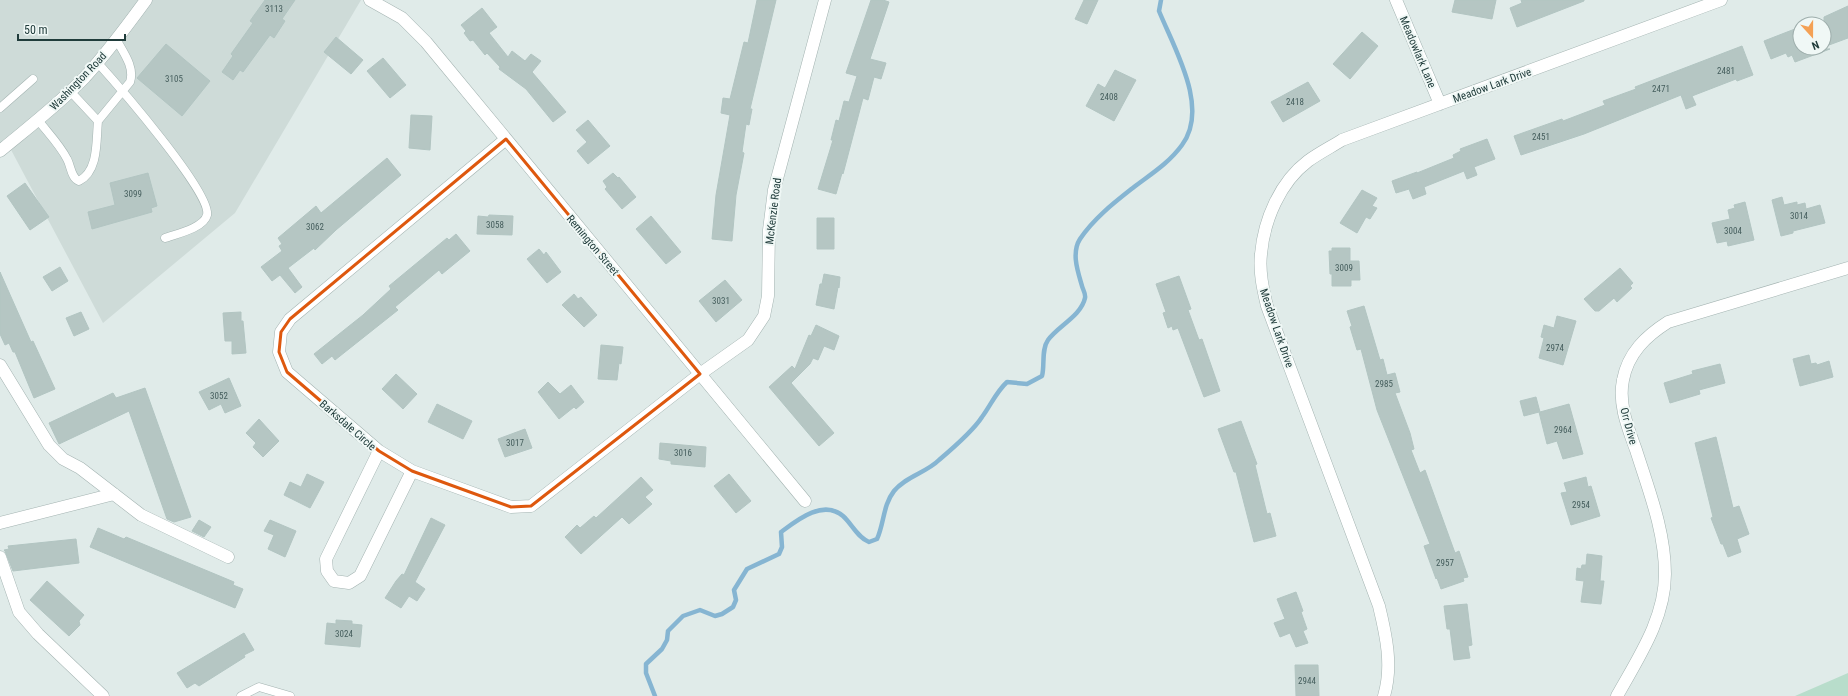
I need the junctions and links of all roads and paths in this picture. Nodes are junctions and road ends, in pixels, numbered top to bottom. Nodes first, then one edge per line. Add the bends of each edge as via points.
1 (146, 0) edge
2 (370, 0) edge
3 (825, 0) edge
4 (1396, 0) edge
5 (1721, 0) edge
6 (116, 39) junction
7 (98, 62) junction
8 (33, 79) dead end
9 (122, 90) junction
10 (70, 91) junction
11 (1440, 104) junction
12 (0, 108) edge
13 (38, 120) junction
14 (98, 121) junction
15 (506, 139) junction
16 (0, 151) edge
17 (165, 238) dead end
18 (1848, 268) edge
19 (0, 365) edge
20 (700, 374) junction
21 (379, 451) junction
22 (412, 471) junction
23 (114, 494) junction
24 (805, 501) dead end
25 (0, 523) edge
26 (0, 557) edge
27 (228, 557) dead end
28 (103, 696) edge
29 (241, 696) edge
30 (290, 696) edge
31 (1384, 696) edge
32 (1617, 696) edge

1 - 6 street, Washington Road
2 - 15 street, Remington Street via 402,18 426,42
3 - 20 street, McKenzie Road via 774,190 769,230 768,296 764,316 748,340
4 - 11 street, Meadowlark Lane
5 - 11 street, Meadow Lark Drive
6 - 7 street, Washington Road
6 - 9 lane via 131,72 130,82
7 - 9 lane
7 - 10 street, Washington Road
8 - 12 lane
9 - 14 lane
9 - 17 lane via 184,170 207,210 205,218 199,224
10 - 13 street, Washington Road
10 - 14 lane
11 - 31 street, Meadow Lark Drive via 1342,140 1308,162 1289,181 1274,204 1265,228 1260,255 1267,306 1379,606 1388,644 1387,686
13 - 14 lane via 63,152 73,177 79,181 88,174 92,166
13 - 16 street, Washington Road
15 - 20 street, Remington Street
15 - 21 street, Barksdale Circle via 290,319 281,332 279,352 287,372
18 - 32 street, Orr Drive via 1668,322 1639,345 1629,362 1623,380 1623,412 1660,526 1665,575 1662,604 1653,632
19 - 23 street via 50,445 63,458
20 - 22 street, Barksdale Circle via 531,506 511,507
20 - 24 street, Remington Street
21 - 22 street, Barksdale Circle
21 - 22 street via 326,559 327,571 334,581 349,583 360,576
23 - 25 street
23 - 27 street via 141,515
26 - 28 street via 19,612 38,634
29 - 30 lane via 259,687

